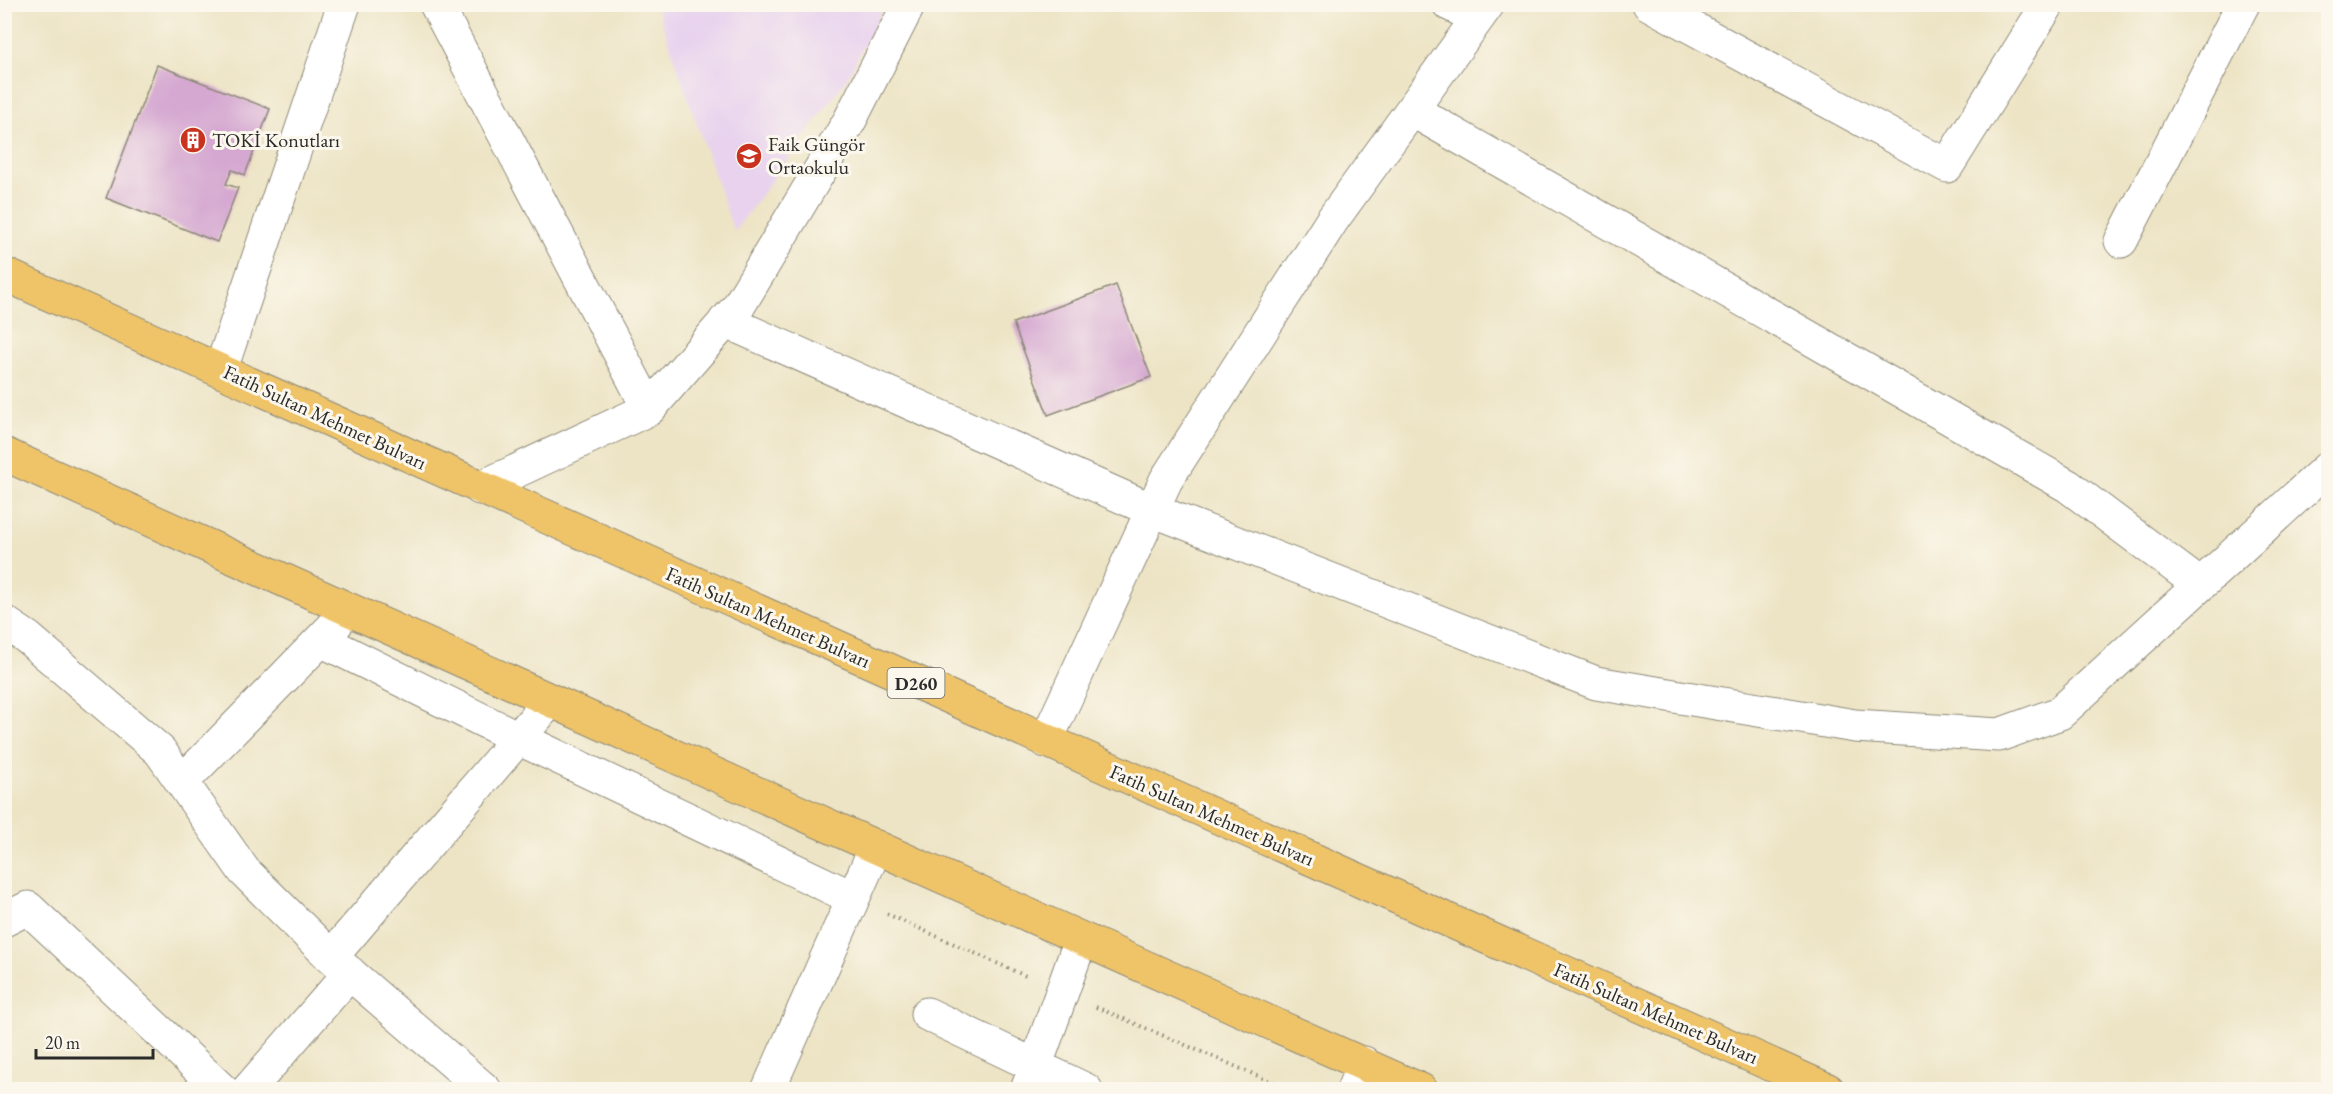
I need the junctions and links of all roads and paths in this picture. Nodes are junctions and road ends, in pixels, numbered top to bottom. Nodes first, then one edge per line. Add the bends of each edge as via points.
1 (344, 4) edge
2 (436, 4) edge
3 (909, 4) edge
4 (1449, 4) edge
5 (1649, 4) edge
6 (2048, 4) edge
7 (2243, 4) edge
8 (1483, 11) edge
9 (1688, 14) edge
10 (1412, 110) junction
11 (2121, 241) dead end
12 (4, 274) edge
13 (725, 321) junction
14 (221, 369) junction
15 (649, 409) junction
16 (4, 454) edge
17 (2328, 468) edge
18 (480, 488) junction
19 (1152, 510) junction
20 (2200, 585) junction
21 (349, 610) junction
22 (4, 622) edge
23 (321, 640) junction
24 (550, 701) junction
25 (518, 738) junction
26 (1046, 741) junction
27 (182, 782) junction
28 (876, 847) junction
29 (853, 898) junction
30 (4, 920) edge
31 (1081, 939) junction
32 (340, 965) junction
33 (927, 1014) dead end
34 (1358, 1076) edge
35 (1032, 1078) edge
36 (222, 1089) edge
37 (248, 1089) edge
38 (484, 1089) edge
39 (768, 1089) edge
40 (1086, 1089) edge
41 (1421, 1089) edge
42 (1828, 1089) edge

1 - 14 street
2 - 15 street
3 - 13 street via 850,120 738,307
4 - 8 street
5 - 9 street
6 - 9 street via 1947,166
7 - 11 street
8 - 10 street
10 - 19 street via 1333,219 1167,480
10 - 20 street via 2068,486
12 - 14 highway, Fatih Sultan Mehmet Bulvarı / D260
13 - 15 street
13 - 19 street
14 - 18 highway, Fatih Sultan Mehmet Bulvarı / D260
15 - 18 street
16 - 21 highway
17 - 20 street
18 - 26 highway, Fatih Sultan Mehmet Bulvarı / D260
19 - 20 street via 1596,683 1856,726 1999,735 2060,713
19 - 26 street
21 - 23 street
21 - 24 highway
22 - 27 street via 160,751
23 - 25 street
23 - 27 street
24 - 25 street
24 - 28 highway
25 - 29 street
25 - 32 street
26 - 42 highway, Fatih Sultan Mehmet Bulvarı / D260
27 - 32 street via 244,871
28 - 29 street
28 - 31 highway
29 - 39 street
30 - 36 street via 28,908
31 - 34 highway
31 - 35 street
32 - 37 street
32 - 38 street
33 - 35 street
34 - 41 highway
35 - 40 street

